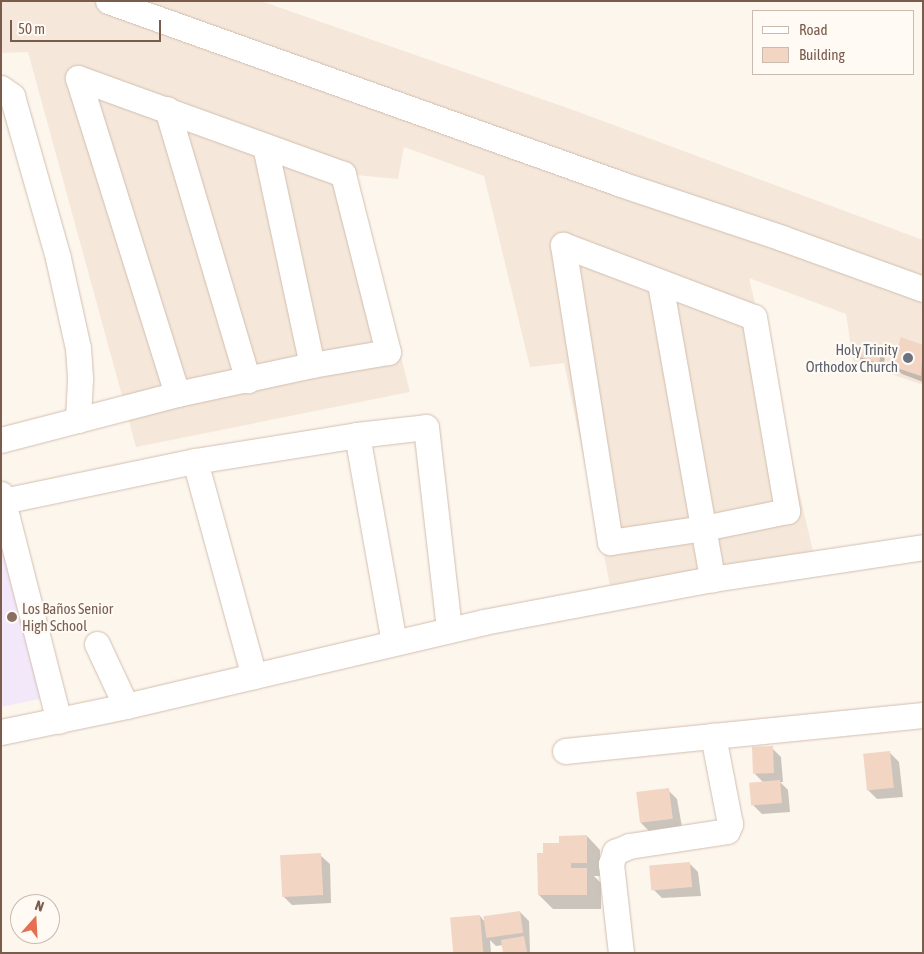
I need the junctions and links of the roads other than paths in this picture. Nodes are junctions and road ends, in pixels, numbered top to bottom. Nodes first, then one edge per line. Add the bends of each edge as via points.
1 (108, 1) edge
2 (1, 88) edge
3 (167, 109) junction
4 (265, 146) junction
5 (660, 283) junction
6 (923, 289) edge
7 (312, 365) junction
8 (248, 380) junction
9 (177, 394) junction
10 (78, 420) junction
11 (357, 435) junction
12 (1, 440) edge
13 (195, 461) junction
14 (2, 497) edge
15 (704, 528) junction
16 (923, 547) edge
17 (712, 579) junction
18 (449, 630) junction
19 (394, 642) junction
20 (97, 644) dead end
21 (254, 676) junction
22 (126, 706) junction
23 (923, 714) edge
24 (59, 721) junction
25 (1, 732) edge
26 (713, 736) junction
27 (565, 751) dead end
28 (621, 953) edge

1 - 6 street
2 - 10 street via 12,96 60,267 78,348
3 - 4 street
3 - 8 street
3 - 9 street via 78,78
4 - 7 street
4 - 7 street via 343,174 388,352
5 - 15 street
5 - 15 street via 754,317 787,512
5 - 15 street via 563,245 610,542
7 - 8 street
8 - 9 street
9 - 10 street
10 - 12 street
11 - 13 street
11 - 18 street via 426,427
11 - 19 street
13 - 14 street
13 - 21 street
14 - 24 street
15 - 17 street
16 - 17 street
17 - 18 street
18 - 19 street
19 - 21 street
20 - 22 street
21 - 22 street
22 - 24 street
23 - 26 street
24 - 25 street
26 - 27 street
26 - 28 street via 730,824 727,831 629,846 615,852 612,864

